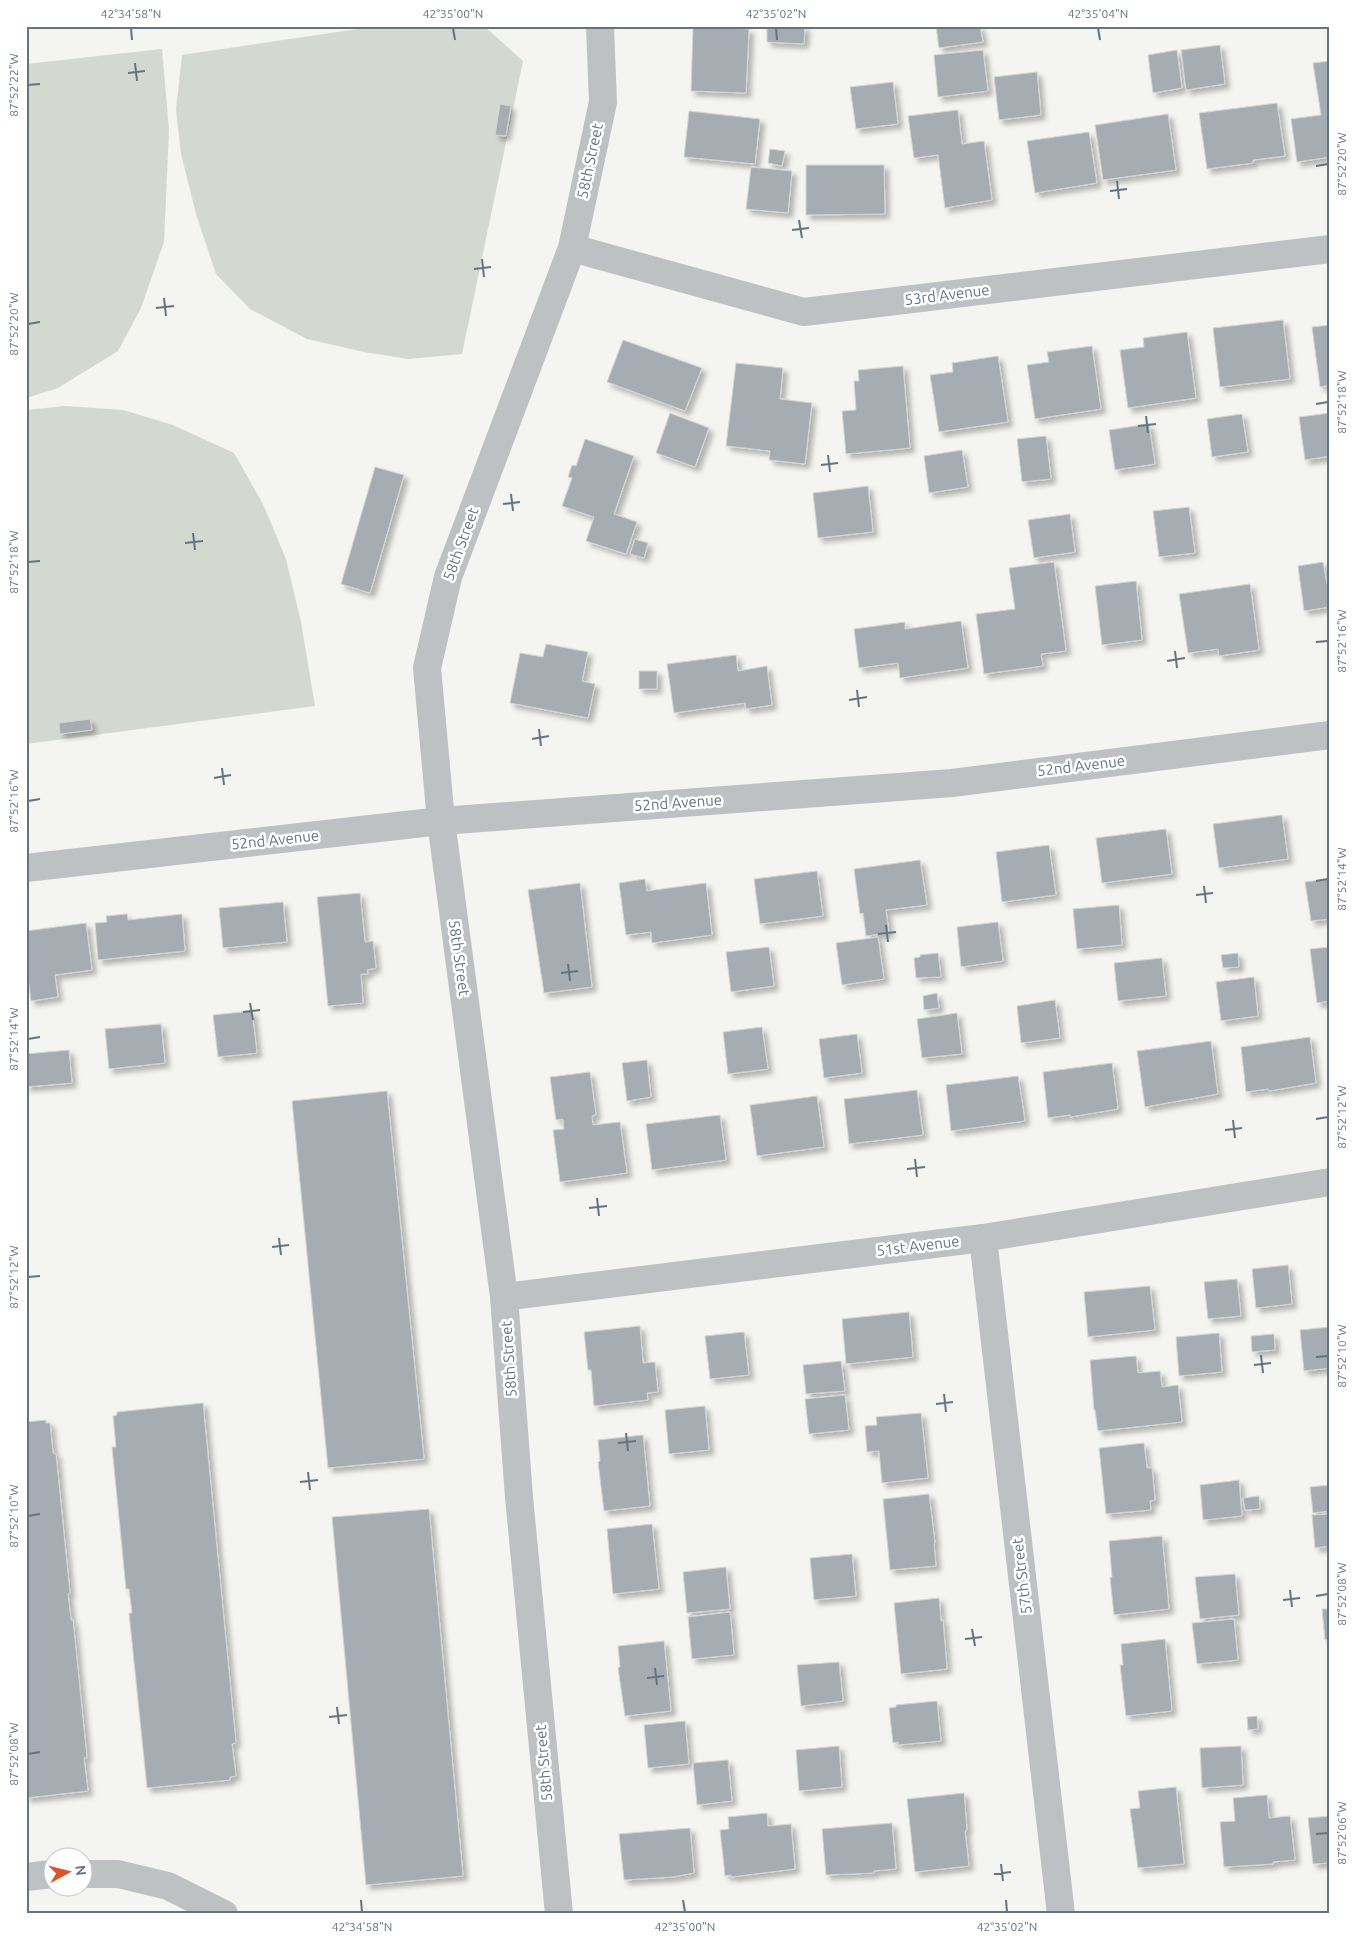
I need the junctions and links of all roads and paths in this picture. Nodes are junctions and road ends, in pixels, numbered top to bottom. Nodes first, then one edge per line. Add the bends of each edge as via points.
1 (600, 26) edge
2 (572, 248) junction
3 (1330, 249) edge
4 (1330, 735) edge
5 (441, 821) junction
6 (26, 868) edge
7 (1330, 1182) edge
8 (982, 1238) junction
9 (504, 1297) junction
10 (92, 1874) edge
11 (42, 1875) edge
12 (26, 1877) edge
13 (224, 1914) edge
14 (559, 1914) edge
15 (1061, 1914) edge

1 - 2 street, 58th Street via 603,102
2 - 3 street, 53rd Avenue via 804,312
2 - 5 street, 58th Street via 448,577 427,668
4 - 5 street, 52nd Avenue via 952,783
5 - 6 street, 52nd Avenue
5 - 9 street, 58th Street
7 - 8 street, 51st Avenue
8 - 9 street, 51st Avenue
8 - 15 street, 57th Street
9 - 14 street, 58th Street via 519,1497
10 - 13 street via 118,1874 168,1886
11 - 12 street

